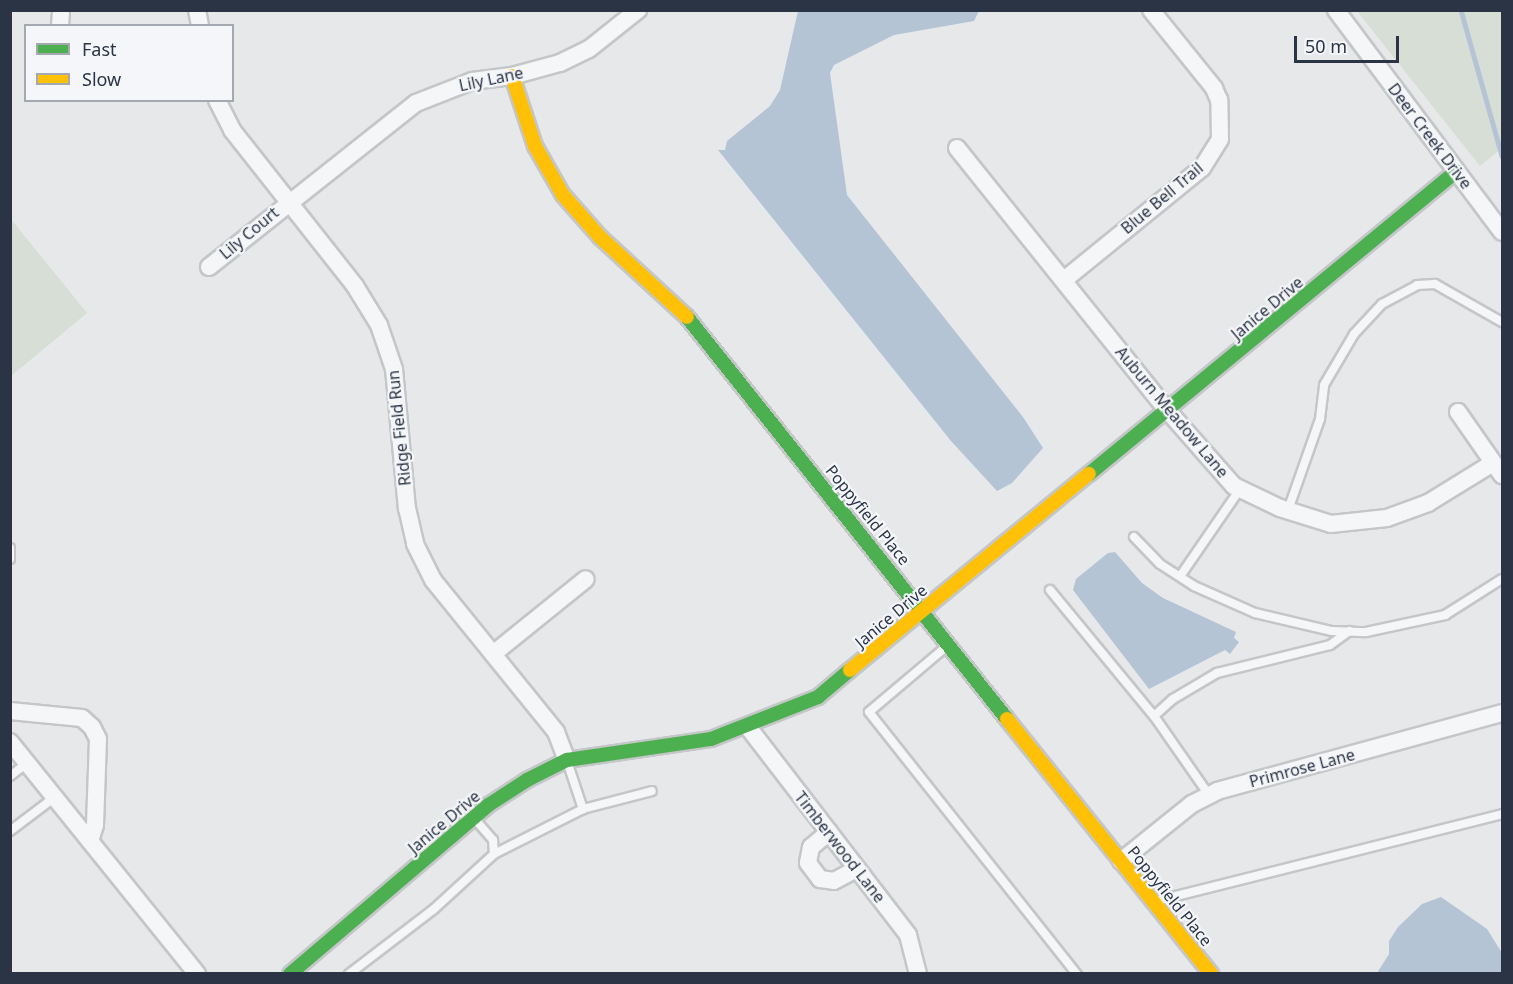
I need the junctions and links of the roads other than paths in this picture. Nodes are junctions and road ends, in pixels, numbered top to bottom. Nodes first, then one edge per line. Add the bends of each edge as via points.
1 (638, 10) edge
2 (1151, 10) edge
3 (1336, 10) edge
4 (512, 76) junction
5 (218, 102) edge
6 (957, 148) dead end
7 (1456, 171) junction
8 (290, 199) junction
9 (1503, 232) edge
10 (209, 267) dead end
11 (1064, 280) junction
12 (1503, 322) edge
13 (1167, 411) junction
14 (1458, 412) dead end
15 (1498, 469) edge
16 (1239, 489) junction
17 (1288, 510) junction
18 (1134, 537) dead end
19 (10, 548) edge
20 (10, 560) edge
21 (1181, 575) junction
22 (586, 579) dead end
23 (1503, 579) edge
24 (1050, 590) dead end
25 (924, 610) junction
26 (1349, 632) junction
27 (950, 644) junction
28 (493, 654) junction
29 (10, 711) edge
30 (1503, 713) edge
31 (1154, 716) junction
32 (748, 727) junction
33 (10, 742) edge
34 (567, 760) junction
35 (27, 763) junction
36 (10, 776) edge
37 (652, 791) dead end
38 (1209, 795) junction
39 (55, 797) junction
40 (583, 809) junction
41 (1503, 814) edge
42 (474, 818) junction
43 (10, 831) edge
44 (829, 832) junction
45 (90, 841) junction
46 (494, 854) junction
47 (1121, 861) junction
48 (857, 869) junction
49 (1153, 902) junction
50 (197, 974) edge
51 (290, 974) edge
52 (349, 974) edge
53 (918, 974) edge
54 (1077, 974) edge
55 (1211, 974) edge

1 - 4 street, Lily Lane via 589,49 560,63
2 - 11 street, Blue Bell Trail via 1214,88 1221,113 1220,139 1202,168
3 - 7 street, Deer Creek Drive
4 - 8 street, Lily Lane via 472,81 416,103
4 - 25 street, Poppyfield Place via 535,146 563,195 600,237 678,306
5 - 8 street, Ridge Field Run via 232,130
6 - 11 street, Auburn Meadow Lane
7 - 9 street, Deer Creek Drive
7 - 13 street, Janice Drive
8 - 10 street, Lily Court
8 - 28 street, Ridge Field Run via 355,286 379,326 394,369 407,508 415,544 433,580
11 - 13 street, Auburn Meadow Lane
12 - 17 lane via 1435,284 1417,285 1382,304 1354,334 1324,385 1320,419
13 - 16 street, Auburn Meadow Lane
13 - 25 street, Janice Drive
14 - 15 street
15 - 17 street, Auburn Meadow Lane via 1387,518 1331,524
16 - 17 street, Auburn Meadow Lane
16 - 21 lane
18 - 21 lane via 1160,564
19 - 20 lane
21 - 26 lane via 1194,586 1255,613 1301,626
22 - 28 street
23 - 26 lane via 1445,615
24 - 31 lane
25 - 27 street, Poppyfield Place
25 - 32 street, Janice Drive via 818,697
26 - 31 lane via 1330,645 1217,673 1173,699
27 - 47 street, Poppyfield Place
27 - 54 lane via 869,711
28 - 34 street, Ridge Field Run via 556,732
29 - 45 street via 82,718 92,727 98,739
30 - 38 street, Primrose Lane
31 - 38 lane
32 - 34 street, Janice Drive via 711,739
32 - 44 street, Timberwood Lane
33 - 35 street
34 - 40 lane
34 - 42 street, Janice Drive via 527,780
35 - 36 lane
35 - 39 street
37 - 40 lane
38 - 47 street, Primrose Lane
39 - 43 lane
39 - 45 street
40 - 46 lane
41 - 49 lane
42 - 46 lane via 493,840
42 - 51 street, Janice Drive
44 - 48 street, Timberwood Lane
44 - 48 street via 811,847 808,863 820,879 834,881
45 - 50 street
46 - 52 lane via 434,909
47 - 49 street, Poppyfield Place
48 - 53 street, Timberwood Lane via 908,935
49 - 55 street, Poppyfield Place

